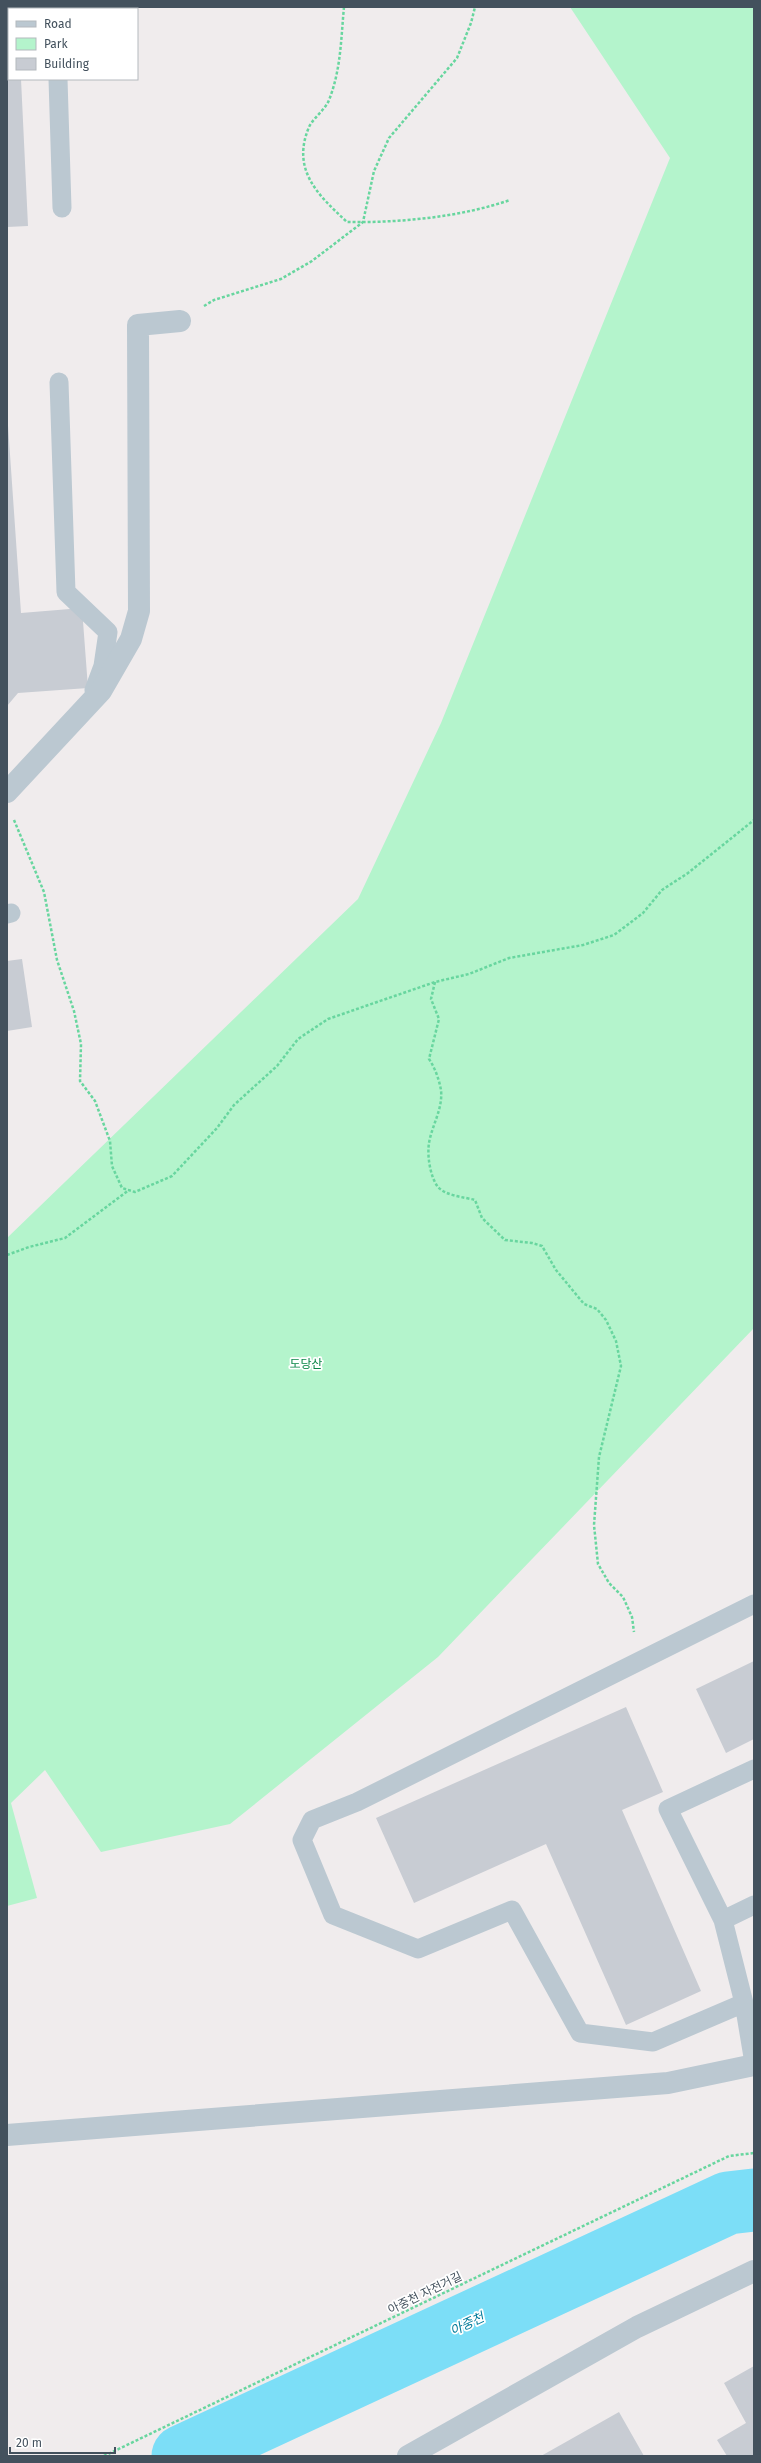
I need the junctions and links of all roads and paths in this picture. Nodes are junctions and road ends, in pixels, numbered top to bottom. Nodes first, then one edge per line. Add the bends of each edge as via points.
1 (344, 7) edge
2 (475, 7) edge
3 (58, 80) edge
4 (510, 200) dead end
5 (62, 208) dead end
6 (363, 222) junction
7 (180, 321) joint
8 (59, 382) dead end
9 (8, 787) edge
10 (754, 820) edge
11 (435, 982) junction
12 (130, 1190) junction
13 (7, 1255) edge
14 (754, 1604) edge
15 (644, 1658) junction
16 (754, 1769) edge
17 (754, 1905) edge
18 (723, 1920) junction
19 (744, 2003) junction
20 (754, 2064) edge
21 (7, 2135) edge
22 (754, 2153) edge
23 (754, 2271) edge
24 (104, 2456) edge
25 (408, 2456) edge

1 - 6 path via 339,66 329,102 310,126 302,153 309,180 322,199 347,222
2 - 6 path via 458,58 389,138 374,171
3 - 5 lane
4 - 6 path via 486,208 385,222
6 - 7 path via 312,261 281,279 214,300
7 - 9 street via 138,325 139,611 131,639 101,691
8 - 9 lane via 66,592 108,632 103,666 93,692
9 - 12 path via 15,827 44,892 57,960 74,1011 81,1044 80,1081 95,1101 110,1142 112,1166 122,1188
10 - 11 path via 688,873 662,890 643,913 614,935 583,945 509,958 469,974
11 - 12 path via 328,1019 298,1039 277,1066 234,1105 217,1128 172,1176 135,1192
11 - 15 path via 431,999 439,1018 429,1059 441,1090 439,1114 428,1143 430,1169 438,1187 449,1194 475,1200 482,1218 505,1240 542,1246 556,1270 584,1304 597,1309 606,1320 616,1341 621,1366 599,1457 594,1525 598,1564 609,1583 624,1597
12 - 13 path via 65,1238
14 - 15 lane
15 - 19 lane via 357,1802 312,1820 302,1840 333,1915 418,1949 512,1910 580,2033 653,2042
16 - 18 lane via 668,1808
17 - 18 lane
18 - 19 lane
19 - 20 lane
20 - 21 street via 668,2083
22 - 24 path, 아중천 자전거길 via 729,2156
23 - 25 street via 637,2327

